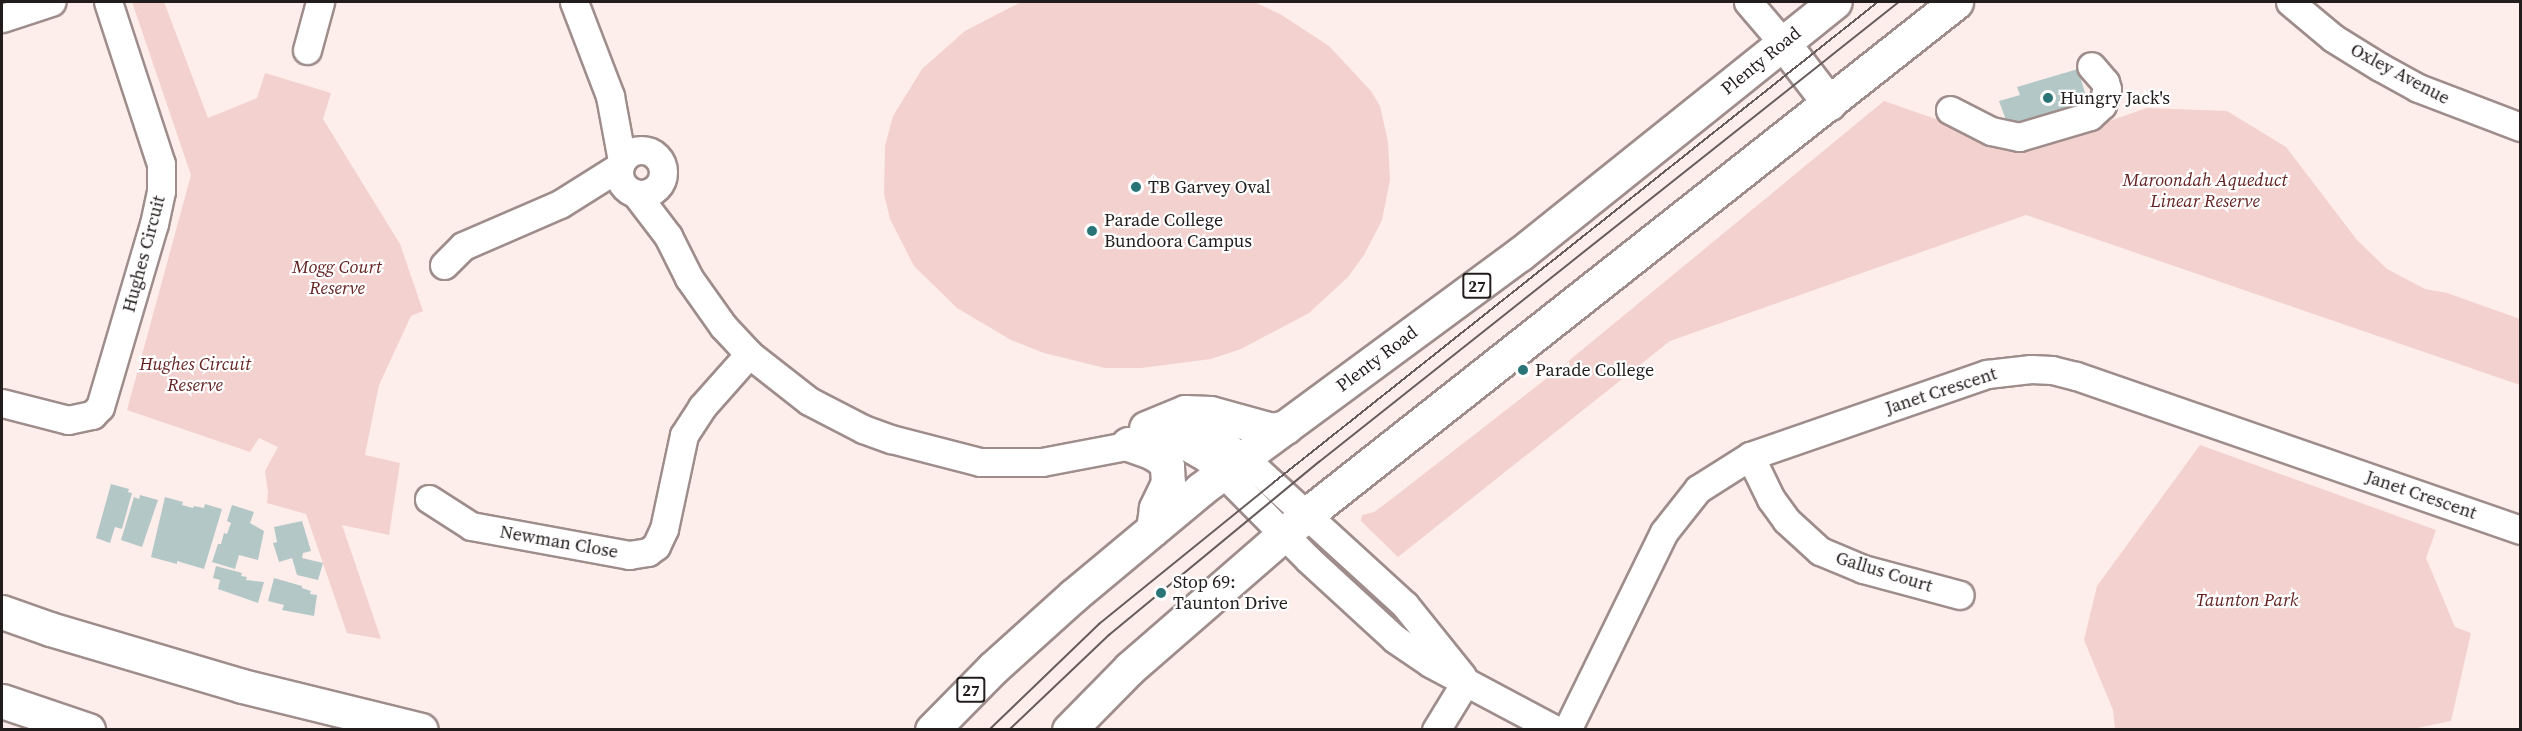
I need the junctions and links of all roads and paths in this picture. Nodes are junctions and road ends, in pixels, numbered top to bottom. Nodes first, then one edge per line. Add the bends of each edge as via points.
1 (51, 2) edge
2 (108, 2) edge
3 (320, 2) edge
4 (574, 2) edge
5 (1748, 2) edge
6 (1834, 2) edge
7 (1956, 2) edge
8 (2290, 2) edge
9 (2, 18) edge
10 (1784, 43) junction
11 (307, 50) dead end
12 (2091, 66) dead end
13 (1829, 103) junction
14 (1950, 110) dead end
15 (2520, 127) edge
16 (631, 173) junction
17 (661, 183) junction
18 (668, 236) junction
19 (444, 265) dead end
20 (749, 354) junction
21 (2, 404) edge
22 (1286, 427) junction
23 (1137, 436) junction
24 (1750, 456) junction
25 (1233, 466) junction
26 (429, 499) dead end
27 (1153, 529) junction
28 (1306, 529) junction
29 (2520, 530) edge
30 (1960, 595) dead end
31 (2, 612) edge
32 (1466, 681) junction
33 (2, 701) edge
34 (88, 729) edge
35 (421, 729) edge
36 (932, 729) edge
37 (1069, 729) edge
38 (1436, 729) edge
39 (1556, 729) edge
40 (1568, 729) edge

1 - 9 street
2 - 21 street, Hughes Circuit via 161,164 161,192 154,224 100,407 92,415 68,420
3 - 11 street
4 - 16 street via 610,96
5 - 10 street
6 - 10 highway, Plenty Road / 27
7 - 13 highway
8 - 15 street, Oxley Avenue via 2333,38 2418,88
10 - 13 highway
10 - 22 highway, Plenty Road / 27 via 1520,254
12 - 14 street via 2105,82 2106,98 2097,112 2080,119 2010,137
13 - 28 highway
16 - 17 street via 650,193
16 - 17 street via 662,163
16 - 18 street
16 - 19 street via 463,246
17 - 18 street
18 - 20 street via 704,302
20 - 23 street via 783,382 862,429 980,462 1042,462
20 - 26 street, Newman Close via 702,407 684,435 664,529 656,546 648,552 629,555 471,526
22 - 23 highway via 1272,430 1210,413 1185,412
22 - 25 highway, Plenty Road / 27
23 - 25 street via 1184,445
23 - 27 highway via 1167,466 1168,483 1156,508
24 - 29 street, Janet Crescent via 1987,374 2052,370
24 - 30 street, Gallus Court via 1786,520 1820,551 1863,569
24 - 40 street, Janet Crescent via 1698,489 1664,532
25 - 27 highway, Plenty Road / 27
25 - 28 street
27 - 36 highway, Plenty Road / 27 via 1074,595
28 - 32 street via 1405,605
28 - 32 street via 1308,559 1395,639
28 - 37 highway via 1130,668
31 - 35 highway via 242,686
32 - 38 street
32 - 39 street
33 - 34 highway

